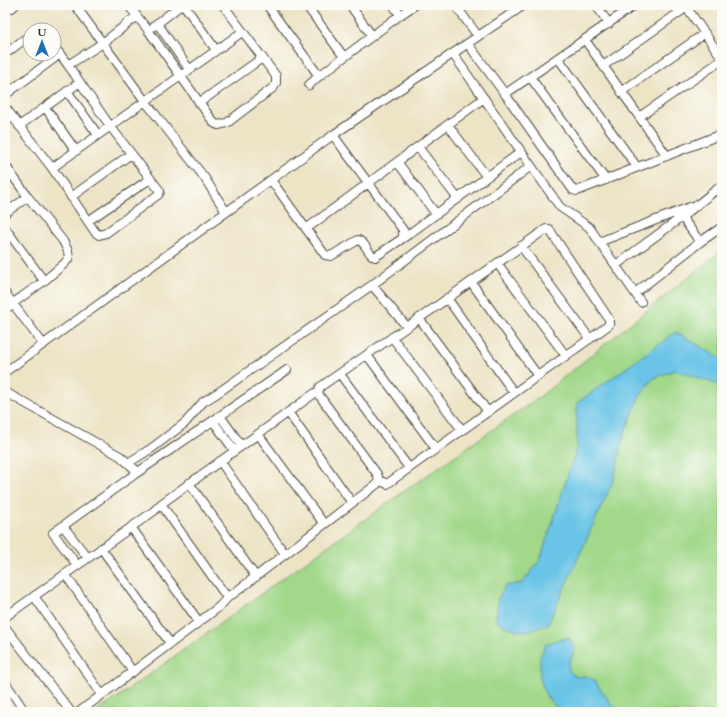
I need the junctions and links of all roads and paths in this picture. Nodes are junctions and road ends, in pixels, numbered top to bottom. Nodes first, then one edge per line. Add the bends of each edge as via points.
1 (16, 5) edge
2 (75, 5) edge
3 (128, 5) edge
4 (182, 5) edge
5 (223, 5) edge
6 (266, 5) edge
7 (306, 5) edge
8 (350, 5) edge
9 (392, 5) edge
10 (415, 5) edge
11 (455, 5) edge
12 (524, 5) edge
13 (596, 5) edge
14 (635, 5) edge
15 (686, 6) edge
16 (5, 9) edge
17 (400, 15) junction
18 (137, 16) junction
19 (157, 23) junction
20 (609, 24) junction
21 (148, 30) junction
22 (242, 32) junction
23 (705, 33) junction
24 (372, 36) junction
25 (478, 36) junction
26 (585, 40) junction
27 (22, 42) edge
28 (103, 43) junction
29 (468, 44) junction
30 (216, 50) junction
31 (5, 54) edge
32 (453, 54) junction
33 (62, 57) edge
34 (344, 57) junction
35 (262, 58) junction
36 (558, 58) junction
37 (722, 59) edge
38 (49, 62) edge
39 (68, 65) junction
40 (603, 66) junction
41 (189, 69) junction
42 (180, 76) junction
43 (319, 76) junction
44 (530, 77) junction
45 (80, 82) junction
46 (309, 85) dead end
47 (67, 91) junction
48 (622, 92) junction
49 (505, 94) junction
50 (5, 95) edge
51 (484, 98) junction
52 (145, 101) junction
53 (199, 103) junction
54 (5, 107) edge
55 (45, 107) junction
56 (639, 117) junction
57 (448, 125) junction
58 (19, 126) junction
59 (110, 126) junction
60 (722, 134) edge
61 (98, 135) junction
62 (332, 135) junction
63 (418, 147) junction
64 (76, 151) junction
65 (521, 152) junction
66 (131, 154) junction
67 (667, 156) junction
68 (398, 163) junction
69 (5, 166) edge
70 (531, 166) junction
71 (52, 168) junction
72 (637, 168) junction
73 (150, 178) junction
74 (487, 178) junction
75 (271, 180) junction
76 (606, 180) junction
77 (369, 184) junction
78 (722, 184) edge
79 (28, 197) junction
80 (71, 197) junction
81 (458, 199) junction
82 (695, 206) junction
83 (226, 212) junction
84 (5, 213) edge
85 (436, 214) junction
86 (682, 217) junction
87 (88, 222) junction
88 (722, 227) edge
89 (5, 228) edge
90 (306, 229) junction
91 (403, 238) junction
92 (599, 242) junction
93 (700, 242) junction
94 (522, 246) junction
95 (497, 263) junction
96 (616, 265) junction
97 (44, 281) junction
98 (471, 282) junction
99 (372, 285) junction
100 (5, 293) edge
101 (635, 293) junction
102 (447, 298) junction
103 (641, 302) dead end
104 (12, 303) junction
105 (5, 309) edge
106 (419, 318) junction
107 (407, 327) junction
108 (392, 337) junction
109 (590, 339) junction
110 (43, 344) junction
111 (367, 355) junction
112 (566, 356) junction
113 (287, 370) dead end
114 (5, 372) edge
115 (340, 374) junction
116 (538, 376) junction
117 (5, 392) edge
118 (318, 393) junction
119 (514, 393) junction
120 (288, 412) junction
121 (488, 412) junction
122 (220, 416) junction
123 (213, 421) junction
124 (462, 430) junction
125 (258, 434) junction
126 (238, 448) junction
127 (436, 449) junction
128 (220, 461) junction
129 (128, 463) junction
130 (409, 468) junction
131 (138, 472) junction
132 (379, 480) junction
133 (189, 483) junction
134 (352, 503) junction
135 (161, 504) junction
136 (324, 524) junction
137 (63, 526) junction
138 (131, 527) junction
139 (102, 548) junction
140 (285, 554) junction
141 (88, 558) junction
142 (77, 566) junction
143 (65, 574) junction
144 (256, 577) junction
145 (34, 596) junction
146 (229, 596) junction
147 (5, 617) edge
148 (199, 622) junction
149 (5, 627) edge
150 (170, 644) junction
151 (133, 672) junction
152 (5, 682) edge
153 (102, 695) junction
154 (25, 712) edge
155 (71, 712) edge
156 (80, 712) edge

1 - 16 street
2 - 28 street
3 - 18 street
4 - 19 street
4 - 30 street
5 - 22 street
6 - 43 street
7 - 34 street
8 - 24 street
9 - 17 street
10 - 17 street
11 - 25 street
12 - 25 street
13 - 20 street
14 - 20 street
15 - 23 street
15 - 40 street
17 - 24 street
18 - 21 street
18 - 28 street
19 - 21 street
19 - 41 street
20 - 26 street
21 - 42 street
22 - 30 street
22 - 35 street
23 - 37 street
23 - 48 street
24 - 34 street
25 - 29 street
26 - 36 street
26 - 40 street
27 - 31 street
28 - 39 street
28 - 52 street
29 - 32 street
29 - 49 street
30 - 41 street
32 - 51 street
32 - 62 street
33 - 39 street
34 - 43 street
35 - 53 street
35 - 53 street via 276,76 274,87 227,124 214,123
36 - 44 street
36 - 72 street
37 - 56 street
38 - 50 street
39 - 45 street
40 - 48 street
41 - 42 street
42 - 52 street
42 - 53 street
43 - 46 street
44 - 49 street
44 - 76 street
45 - 47 street
45 - 59 street
47 - 55 street
47 - 61 street
48 - 56 street
49 - 76 street via 573,190 577,191
51 - 57 street
51 - 65 street
52 - 59 street
52 - 83 street via 204,177
54 - 58 street
55 - 58 street
55 - 64 street
56 - 67 street
57 - 63 street
57 - 74 street
58 - 71 street
59 - 61 street
59 - 66 street
60 - 67 street
61 - 64 street
62 - 75 street
62 - 77 street
63 - 68 street
63 - 81 street
64 - 71 street
65 - 70 street
65 - 74 street
66 - 73 street
66 - 80 street
67 - 72 street
68 - 77 street
68 - 85 street
69 - 79 street
70 - 92 street via 560,207 589,227
70 - 99 street
71 - 80 street
72 - 76 street
73 - 87 street
73 - 87 street via 160,191 159,194 106,233 99,235
74 - 81 street
75 - 83 street
75 - 90 street
77 - 90 street
77 - 91 street via 403,230
78 - 82 street
79 - 84 street
79 - 97 street via 68,250 69,258
80 - 87 street
81 - 85 street
82 - 86 street
82 - 92 street
83 - 110 street
85 - 91 street
86 - 93 street
86 - 96 street
88 - 93 street
89 - 97 street
90 - 91 street via 327,257 358,240 363,242 375,257
92 - 96 street
93 - 101 street
94 - 95 street
94 - 109 street
94 - 109 street via 549,229 609,319 609,325
95 - 98 street
95 - 112 street
96 - 101 street
97 - 104 street
98 - 102 street
98 - 116 street
99 - 107 street
99 - 129 street via 203,402 185,423
100 - 104 street
101 - 103 street
102 - 106 street
102 - 119 street
104 - 105 street
104 - 110 street
106 - 107 street
106 - 121 street
107 - 108 street
108 - 111 street
108 - 124 street
109 - 112 street
110 - 114 street
111 - 115 street
111 - 127 street
112 - 116 street
113 - 122 street
115 - 118 street via 320,387
115 - 130 street
116 - 119 street
117 - 129 street via 120,456
118 - 120 street
118 - 132 street
119 - 121 street
120 - 125 street
120 - 134 street
121 - 124 street
122 - 123 street
122 - 126 street
123 - 126 street
123 - 131 street
124 - 127 street
125 - 126 street
125 - 136 street
126 - 128 street
127 - 130 street
128 - 133 street
128 - 140 street
129 - 131 street
130 - 132 street via 387,484
131 - 137 street
132 - 134 street
133 - 135 street
133 - 144 street
134 - 136 street
135 - 138 street
135 - 146 street via 224,594
136 - 140 street
137 - 141 street
137 - 142 street via 53,533
138 - 139 street
138 - 148 street
139 - 141 street
139 - 150 street
140 - 144 street
141 - 142 street
142 - 143 street
143 - 145 street
143 - 151 street
144 - 146 street
145 - 147 street
145 - 153 street
146 - 148 street
148 - 150 street
149 - 155 street
150 - 151 street
151 - 153 street
152 - 154 street
153 - 156 street

